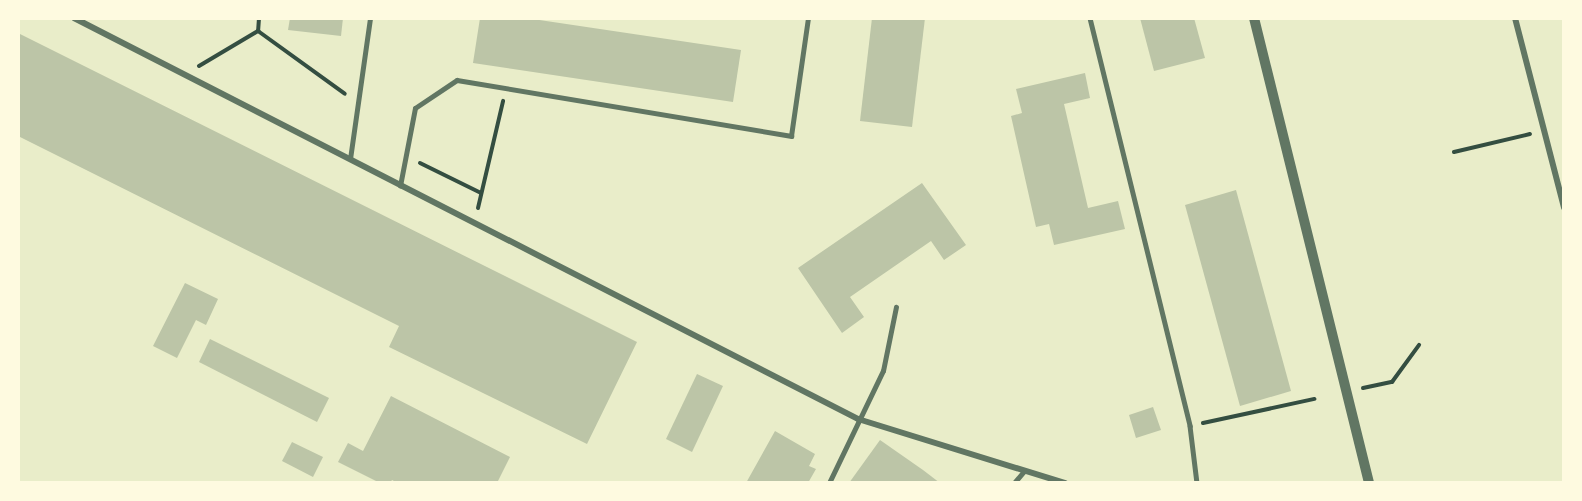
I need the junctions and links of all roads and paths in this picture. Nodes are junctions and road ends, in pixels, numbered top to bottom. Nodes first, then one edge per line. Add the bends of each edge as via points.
1 (74, 18) edge
2 (259, 18) edge
3 (370, 18) edge
4 (808, 18) edge
5 (1090, 18) edge
6 (1254, 18) edge
7 (1515, 18) edge
8 (258, 31) junction
9 (185, 75) junction
10 (506, 88) junction
11 (358, 103) junction
12 (1522, 136) dead end
13 (1454, 152) dead end
14 (406, 156) junction
15 (350, 159) junction
16 (400, 186) junction
17 (481, 192) junction
18 (1564, 208) edge
19 (474, 223) junction
20 (896, 307) dead end
21 (1419, 345) dead end
22 (1359, 389) dead end
23 (1314, 399) dead end
24 (858, 419) junction
25 (1190, 426) junction
26 (1024, 471) junction
27 (829, 483) edge
28 (1014, 483) edge
29 (1065, 483) edge
30 (1197, 483) edge
31 (1369, 483) edge

1 - 9 street
2 - 8 path
3 - 11 lane
4 - 10 lane via 791,136
5 - 25 lane
6 - 31 street
7 - 18 street
8 - 9 path
8 - 11 path
9 - 15 street
10 - 14 lane via 457,80 415,108
10 - 17 path
11 - 15 lane
12 - 13 path
14 - 16 lane
14 - 17 path
15 - 16 street
16 - 19 street
17 - 19 path
19 - 24 street
20 - 24 lane via 883,371
21 - 22 path via 1392,382
23 - 25 path
24 - 26 street
24 - 27 lane
25 - 30 lane
26 - 28 lane
26 - 29 street

